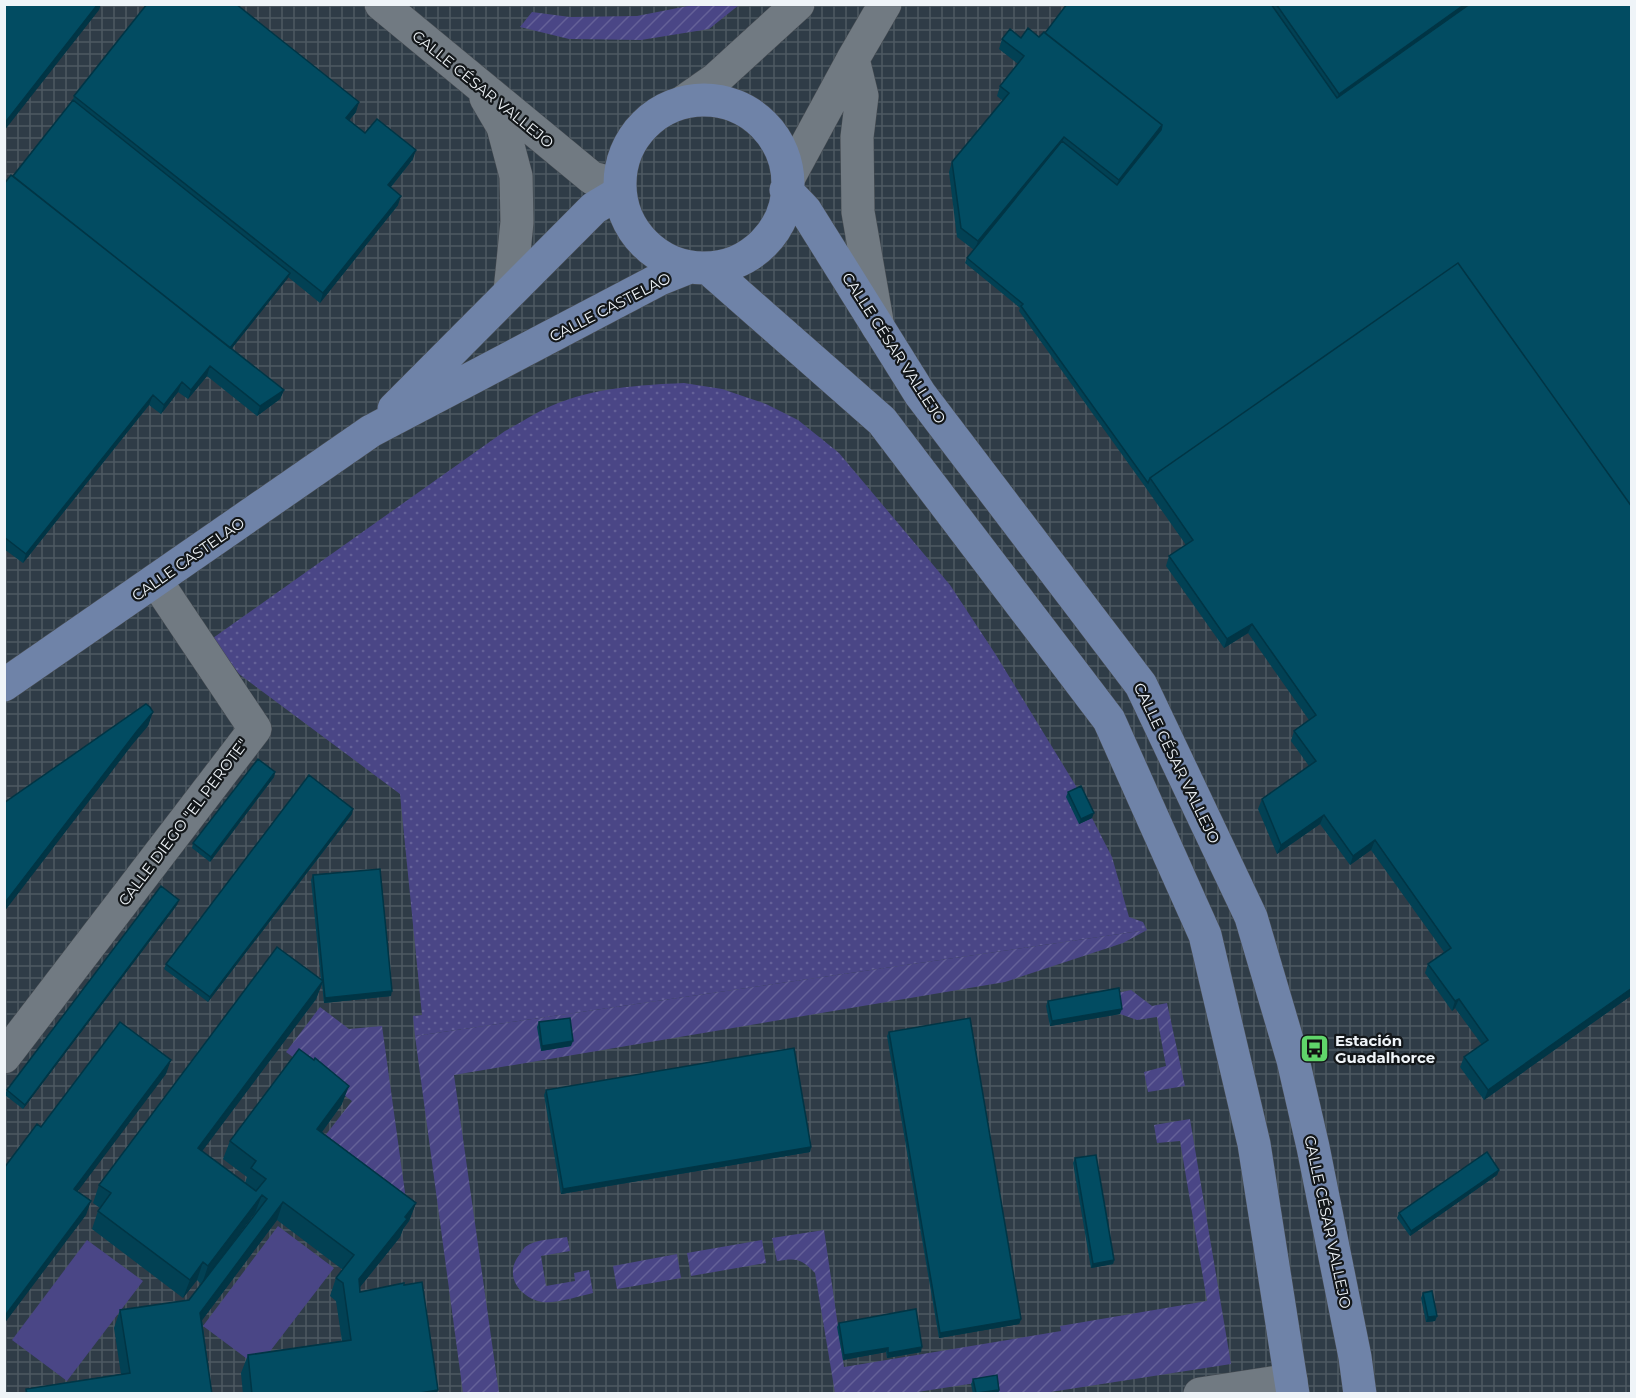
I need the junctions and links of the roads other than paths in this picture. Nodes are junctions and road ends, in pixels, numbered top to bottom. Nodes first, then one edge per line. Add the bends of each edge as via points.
1 (381, 4) edge
2 (798, 4) edge
3 (885, 4) edge
4 (853, 59) junction
5 (478, 84) junction
6 (683, 102) junction
7 (787, 184) junction
8 (619, 189) junction
9 (699, 268) junction
10 (510, 291) junction
11 (878, 328) junction
12 (371, 431) junction
13 (156, 581) junction
14 (4, 686) edge
15 (4, 1057) edge
16 (1292, 1387) edge
17 (1200, 1394) edge
18 (1360, 1394) edge

1 - 5 street, CALLE CÉSAR VALLEJO
2 - 6 street via 716,79
3 - 4 street
4 - 7 street
4 - 11 street via 862,96 857,137 858,213
5 - 8 street, CALLE CÉSAR VALLEJO via 592,178
5 - 10 street via 503,127 516,176 518,222
6 - 7 main road via 725,102 762,123 784,159
6 - 8 main road via 657,113 636,132 623,157
7 - 9 main road via 784,211 772,233 755,251 733,263
7 - 11 main road, CALLE CÉSAR VALLEJO
8 - 9 main road via 631,227 656,253
8 - 10 main road, CALLE CASTELAO via 594,208
9 - 12 main road, CALLE CASTELAO via 660,279
9 - 16 main road via 882,421 1109,720 1205,934 1254,1144
10 - 12 main road, CALLE CASTELAO
11 - 18 main road, CALLE CÉSAR VALLEJO via 920,394 1141,685 1251,917 1295,1071
12 - 13 main road, CALLE CASTELAO
13 - 14 main road, CALLE CASTELAO
13 - 15 street, CALLE DIEGO "EL PEROTE" via 255,729
16 - 17 street

